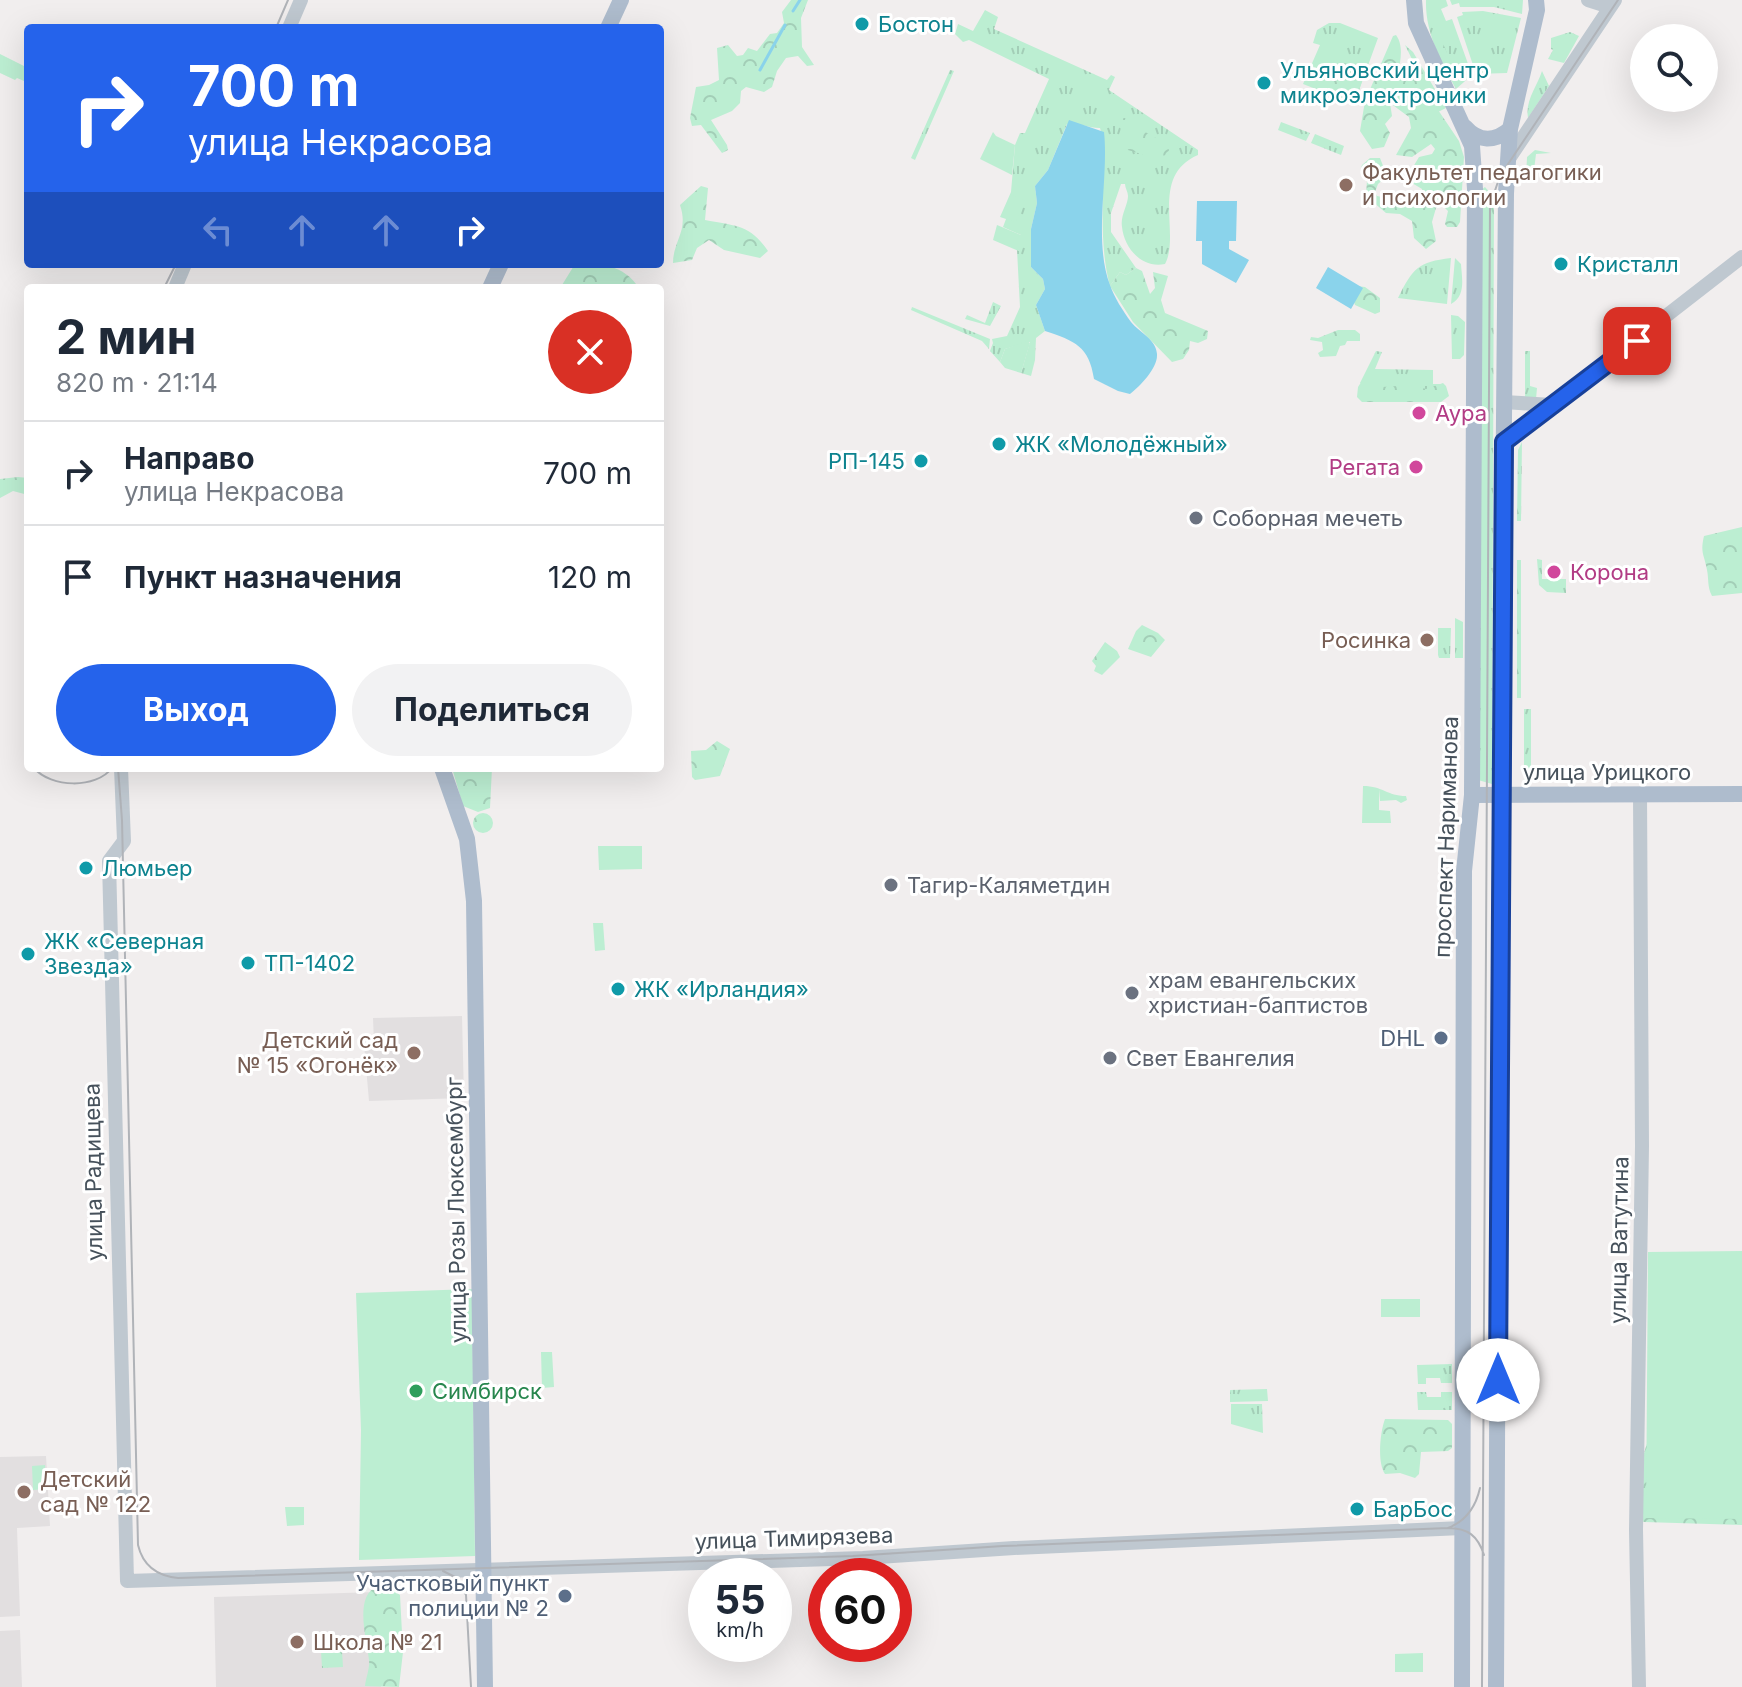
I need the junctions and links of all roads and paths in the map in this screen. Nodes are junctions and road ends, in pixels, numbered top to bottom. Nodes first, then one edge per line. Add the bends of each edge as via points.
1 (301, 0) edge
2 (621, 0) edge
3 (1414, 0) edge
4 (1536, 0) edge
5 (1588, 0) edge
6 (1612, 3) edge
7 (291, 24) edge
8 (610, 24) edge
9 (1461, 122) junction
10 (1510, 129) junction
11 (1507, 160) junction
12 (1475, 189) junction
13 (1506, 193) junction
14 (1742, 257) edge
15 (1504, 402) junction
16 (1552, 405) junction
17 (1504, 442) junction
18 (121, 772) edge
19 (443, 772) edge
20 (1640, 794) junction
21 (1742, 794) edge
22 (1472, 795) junction
23 (1500, 795) junction
24 (1462, 1528) junction
25 (482, 1571) junction
26 (127, 1581) joint
27 (485, 1687) edge
28 (1462, 1687) edge
29 (1496, 1687) edge
30 (1639, 1687) edge

1 - 7 street
2 - 8 main road
3 - 9 main road, проспект Нариманова via 1416,23
4 - 10 main road
5 - 6 street
6 - 11 street
9 - 10 main road via 1481,139 1494,139
9 - 12 main road, проспект Нариманова via 1472,146
10 - 11 main road
11 - 13 main road
12 - 13 main road via 1487,182
12 - 22 main road, проспект Нариманова
13 - 15 main road
14 - 16 street
15 - 16 street
15 - 17 main road
16 - 17 street
17 - 23 main road
18 - 26 street, улица Радищева via 124,841 109,861
19 - 25 main road, улица Розы Люксембург via 464,828 474,901
20 - 21 main road, улица Урицкого
20 - 23 main road, улица Урицкого
20 - 30 street, улица Ватутина
22 - 23 main road, улица Урицкого
22 - 24 main road, проспект Нариманова via 1464,871
23 - 29 main road
24 - 25 street, улица Тимирязева
24 - 28 main road, проспект Нариманова
25 - 26 street, улица Тимирязева
25 - 27 main road, улица Розы Люксембург

